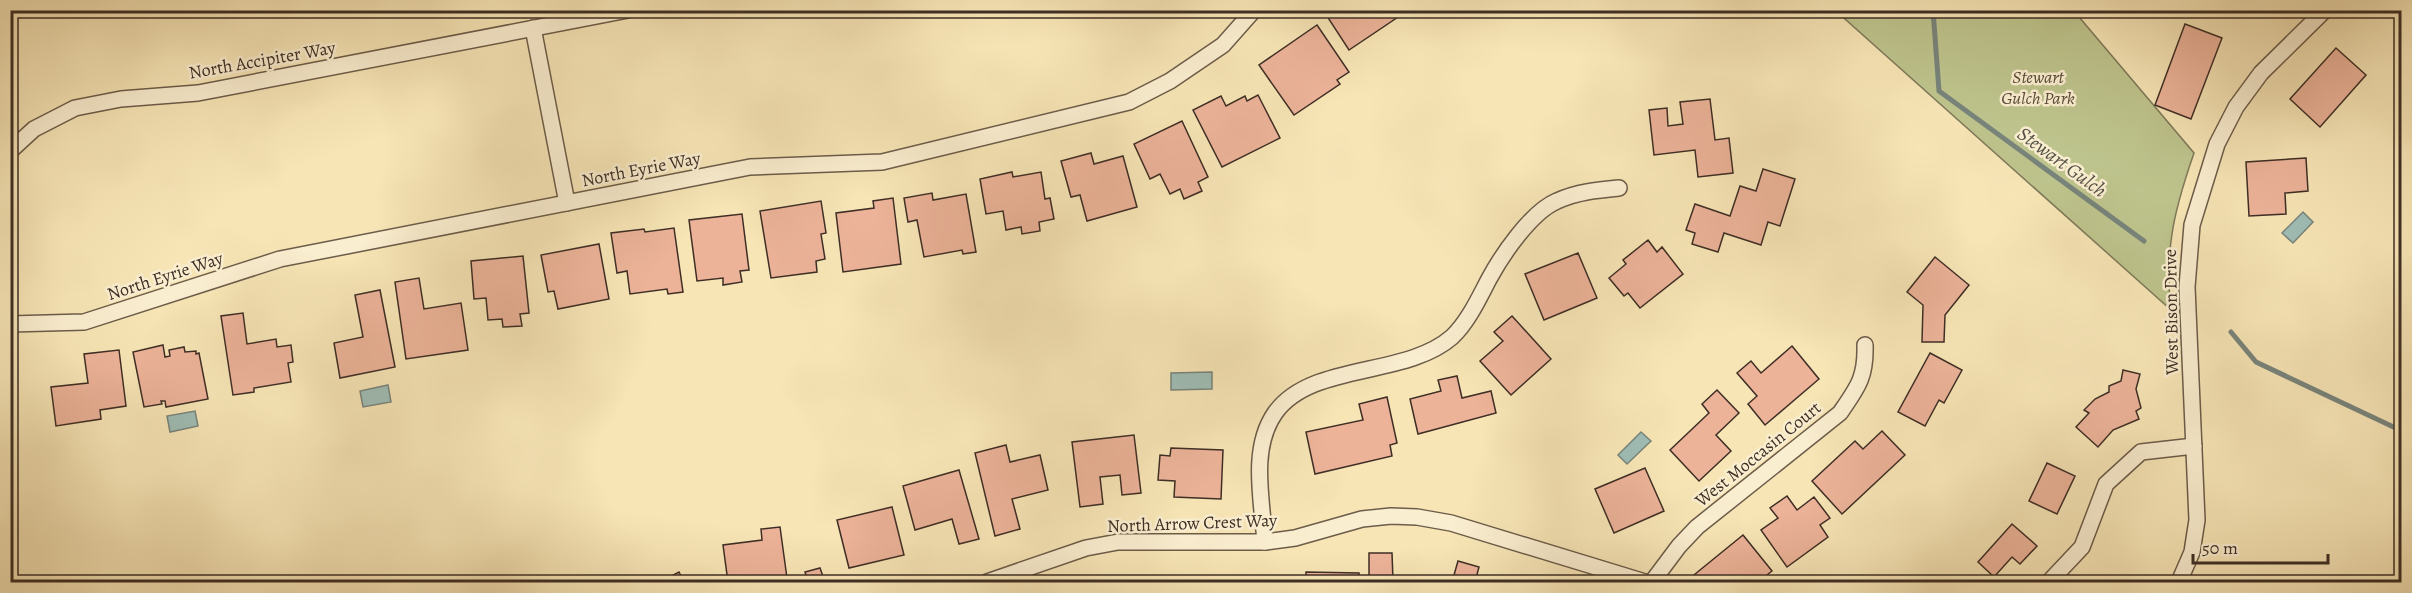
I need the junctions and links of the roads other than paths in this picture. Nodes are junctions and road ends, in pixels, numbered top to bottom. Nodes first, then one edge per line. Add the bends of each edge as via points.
1 (628, 10) edge
2 (1254, 10) edge
3 (2325, 10) edge
4 (533, 28) junction
5 (10, 151) edge
6 (1619, 188) dead end
7 (567, 203) junction
8 (10, 324) edge
9 (1865, 345) dead end
10 (2194, 446) junction
11 (1265, 542) junction
12 (987, 582) edge
13 (1645, 582) edge
14 (1652, 582) edge
15 (2049, 582) edge
16 (2180, 582) edge

1 - 4 street, North Accipiter Way
2 - 7 street, North Eyrie Way via 1222,45 1170,81 1129,102 882,162 750,167
3 - 10 street, West Bison Drive via 2261,73 2236,107 2217,144 2197,207 2187,266
4 - 5 street, North Accipiter Way via 198,93 121,99 75,108 34,129
4 - 7 street
6 - 11 street via 1586,191 1554,201 1526,225 1496,265 1476,304 1453,336 1426,355 1310,386 1291,396 1264,432 1259,467
7 - 8 street, North Eyrie Way via 280,259 84,322
9 - 14 street, West Moccasin Court via 1866,366 1857,389 1840,413 1697,527
10 - 15 street via 2141,452 2106,484 2082,548
10 - 16 street, West Bison Drive via 2197,520 2192,552
11 - 12 street, North Arrow Crest Way via 1118,542 1086,548
11 - 13 street, North Arrow Crest Way via 1295,538 1362,519 1417,517 1451,523

